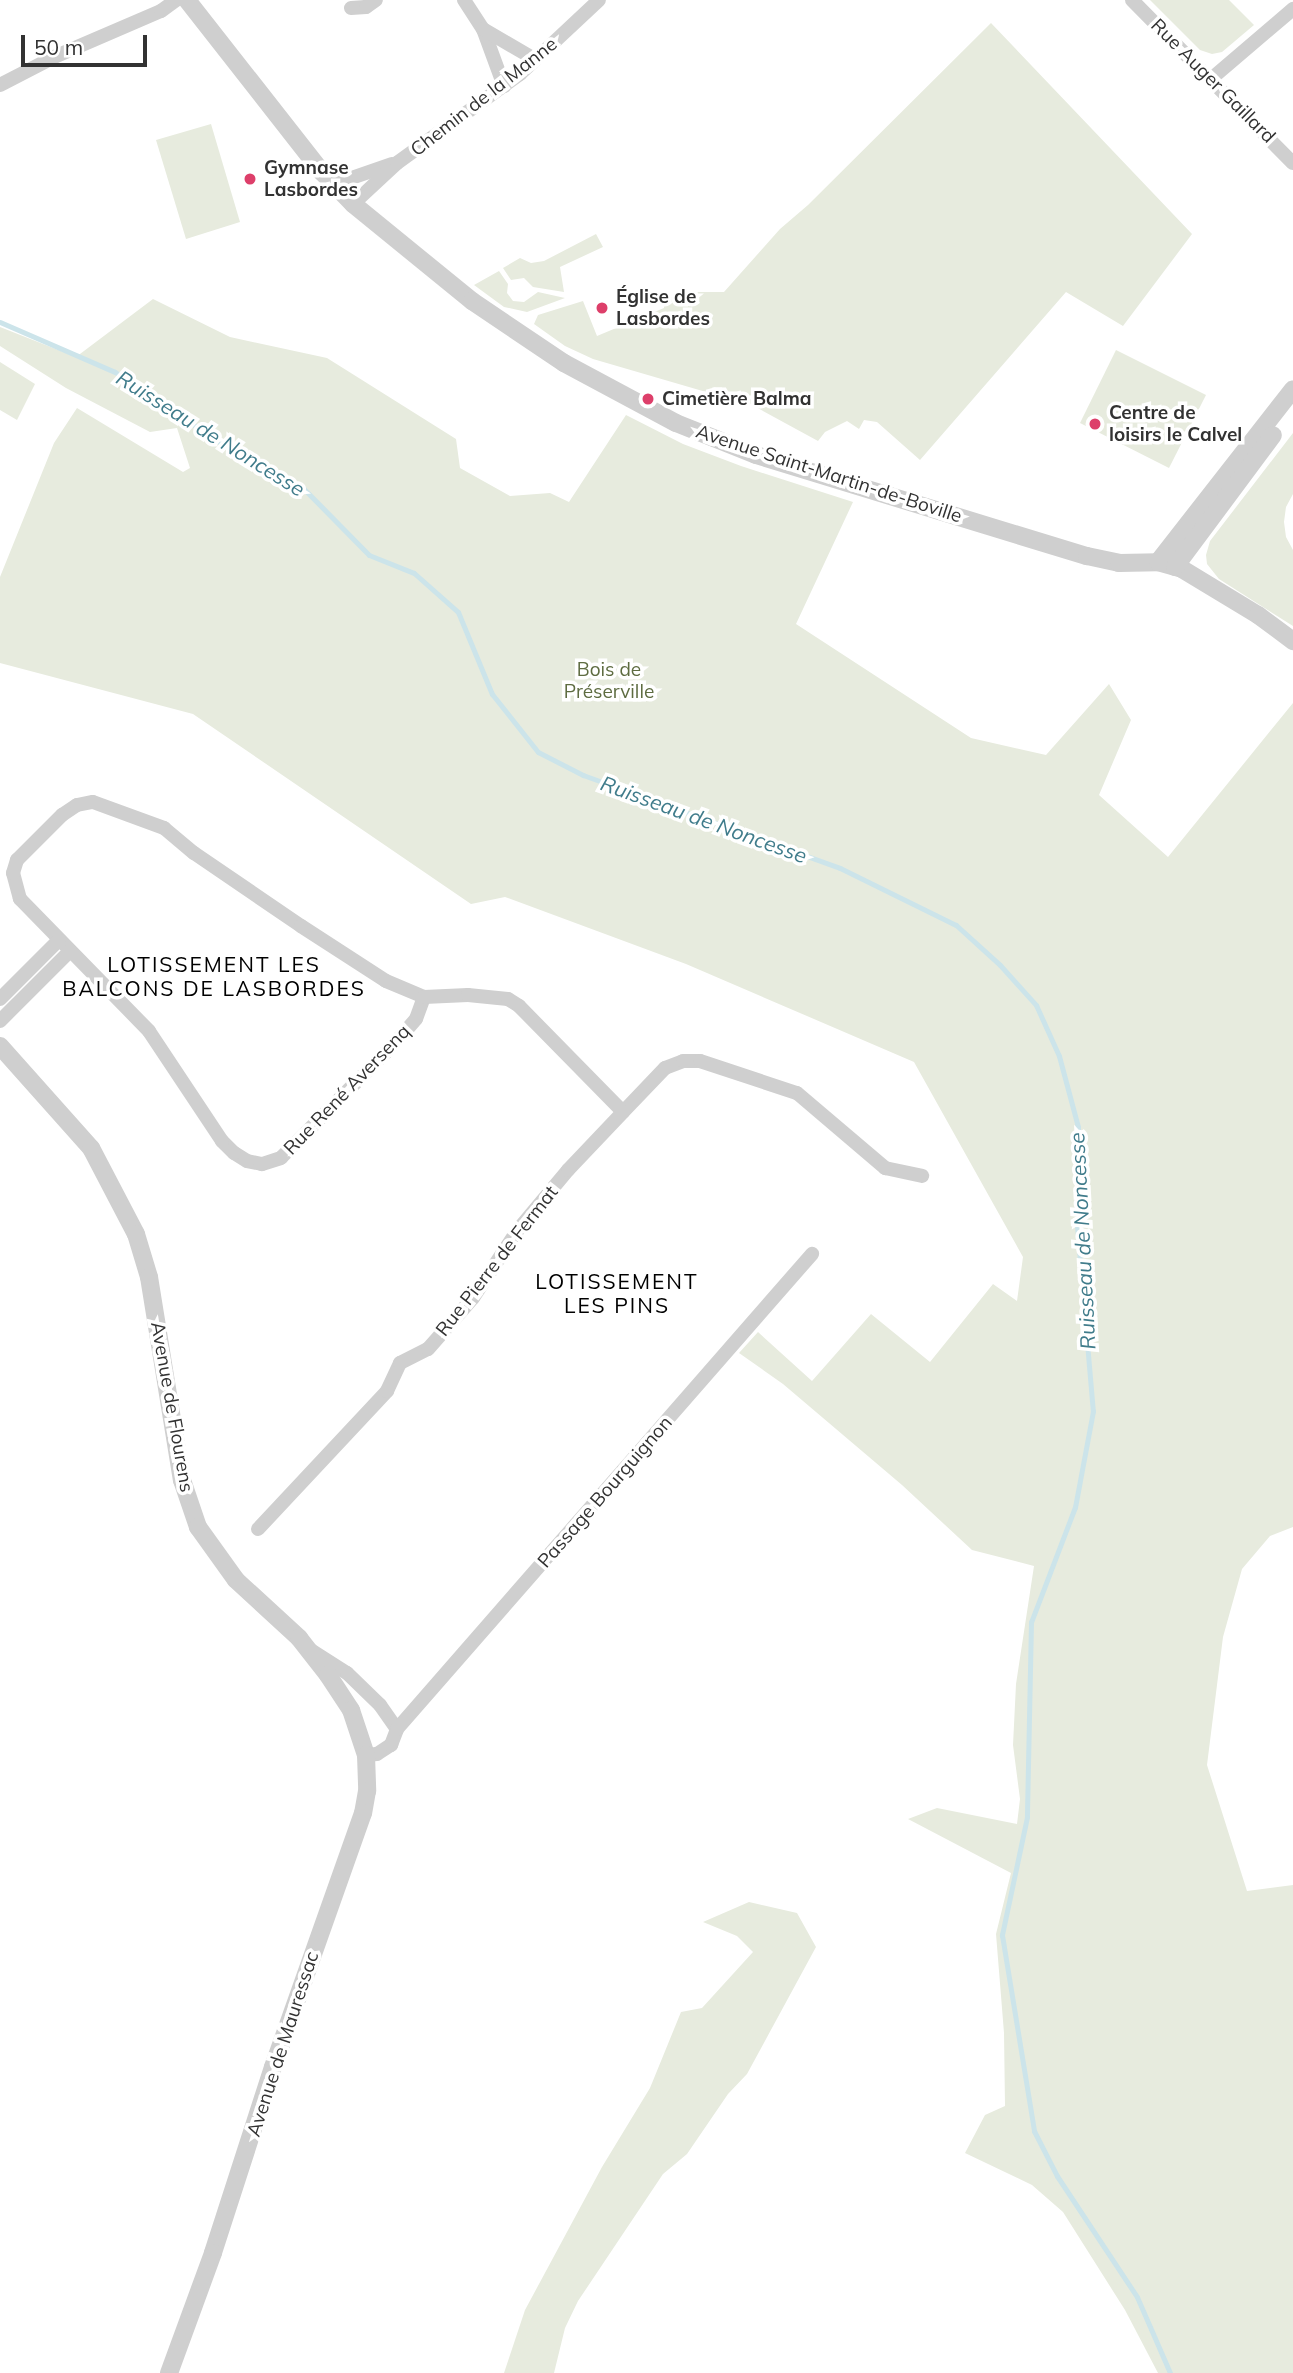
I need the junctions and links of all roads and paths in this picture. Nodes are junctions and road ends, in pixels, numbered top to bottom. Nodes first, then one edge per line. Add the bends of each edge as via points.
1 (176, 0) edge
2 (187, 0) edge
3 (376, 0) edge
4 (464, 0) edge
5 (599, 0) edge
6 (1132, 0) edge
7 (351, 8) dead end
8 (1293, 9) edge
9 (484, 29) junction
10 (536, 60) junction
11 (1211, 79) junction
12 (0, 85) edge
13 (504, 86) junction
14 (397, 163) junction
15 (1293, 163) edge
16 (334, 184) junction
17 (353, 204) junction
18 (1293, 389) edge
19 (1293, 408) edge
20 (1166, 565) junction
21 (1293, 641) edge
22 (59, 940) junction
23 (70, 951) junction
24 (424, 997) junction
25 (0, 999) edge
26 (0, 1021) edge
27 (0, 1046) edge
28 (623, 1112) junction
29 (922, 1176) dead end
30 (812, 1254) dead end
31 (258, 1529) dead end
32 (309, 1649) junction
33 (397, 1729) junction
34 (366, 1755) junction
35 (169, 2373) edge

1 - 12 street
2 - 16 street, Avenue Saint-Martin-de-Boville
3 - 7 street via 366,7
4 - 9 street
5 - 10 street, Chemin de la Manne
6 - 11 street, Rue Auger Gaillard
8 - 11 street
9 - 10 street
9 - 13 street
10 - 13 street, Chemin de la Manne
11 - 15 street, Rue Auger Gaillard
13 - 14 street, Chemin de la Manne
14 - 16 street, Chemin de la Manne
14 - 17 street, Chemin de la Manne
16 - 17 street, Avenue Saint-Martin-de-Boville
17 - 20 street, Avenue Saint-Martin-de-Boville via 517,332 607,387 697,433 1087,556
18 - 20 street
19 - 20 street
20 - 21 street via 1258,615
22 - 23 street, Rue René Aversenq
22 - 24 street, Rue René Aversenq via 20,899 13,873 17,860 62,815 93,802 150,821 386,981
22 - 25 street
23 - 24 street, Rue René Aversenq via 149,1031 222,1141 247,1161 262,1164 281,1158 396,1042 416,1019
23 - 26 street
24 - 28 street via 508,999
27 - 32 street, Avenue de Flourens via 91,1148 136,1234 149,1277 182,1480 198,1527 236,1580
28 - 29 street, Rue Pierre de Fermat via 665,1068 700,1061 797,1093 885,1168
28 - 31 street, Rue Pierre de Fermat via 517,1231 473,1298 428,1349 400,1363 387,1391
30 - 33 street, Passage Bourguignon
32 - 33 street via 347,1673
32 - 34 street, Avenue de Flourens via 351,1710
33 - 34 street via 384,1751
34 - 35 street, Avenue de Mauressac via 363,1813

